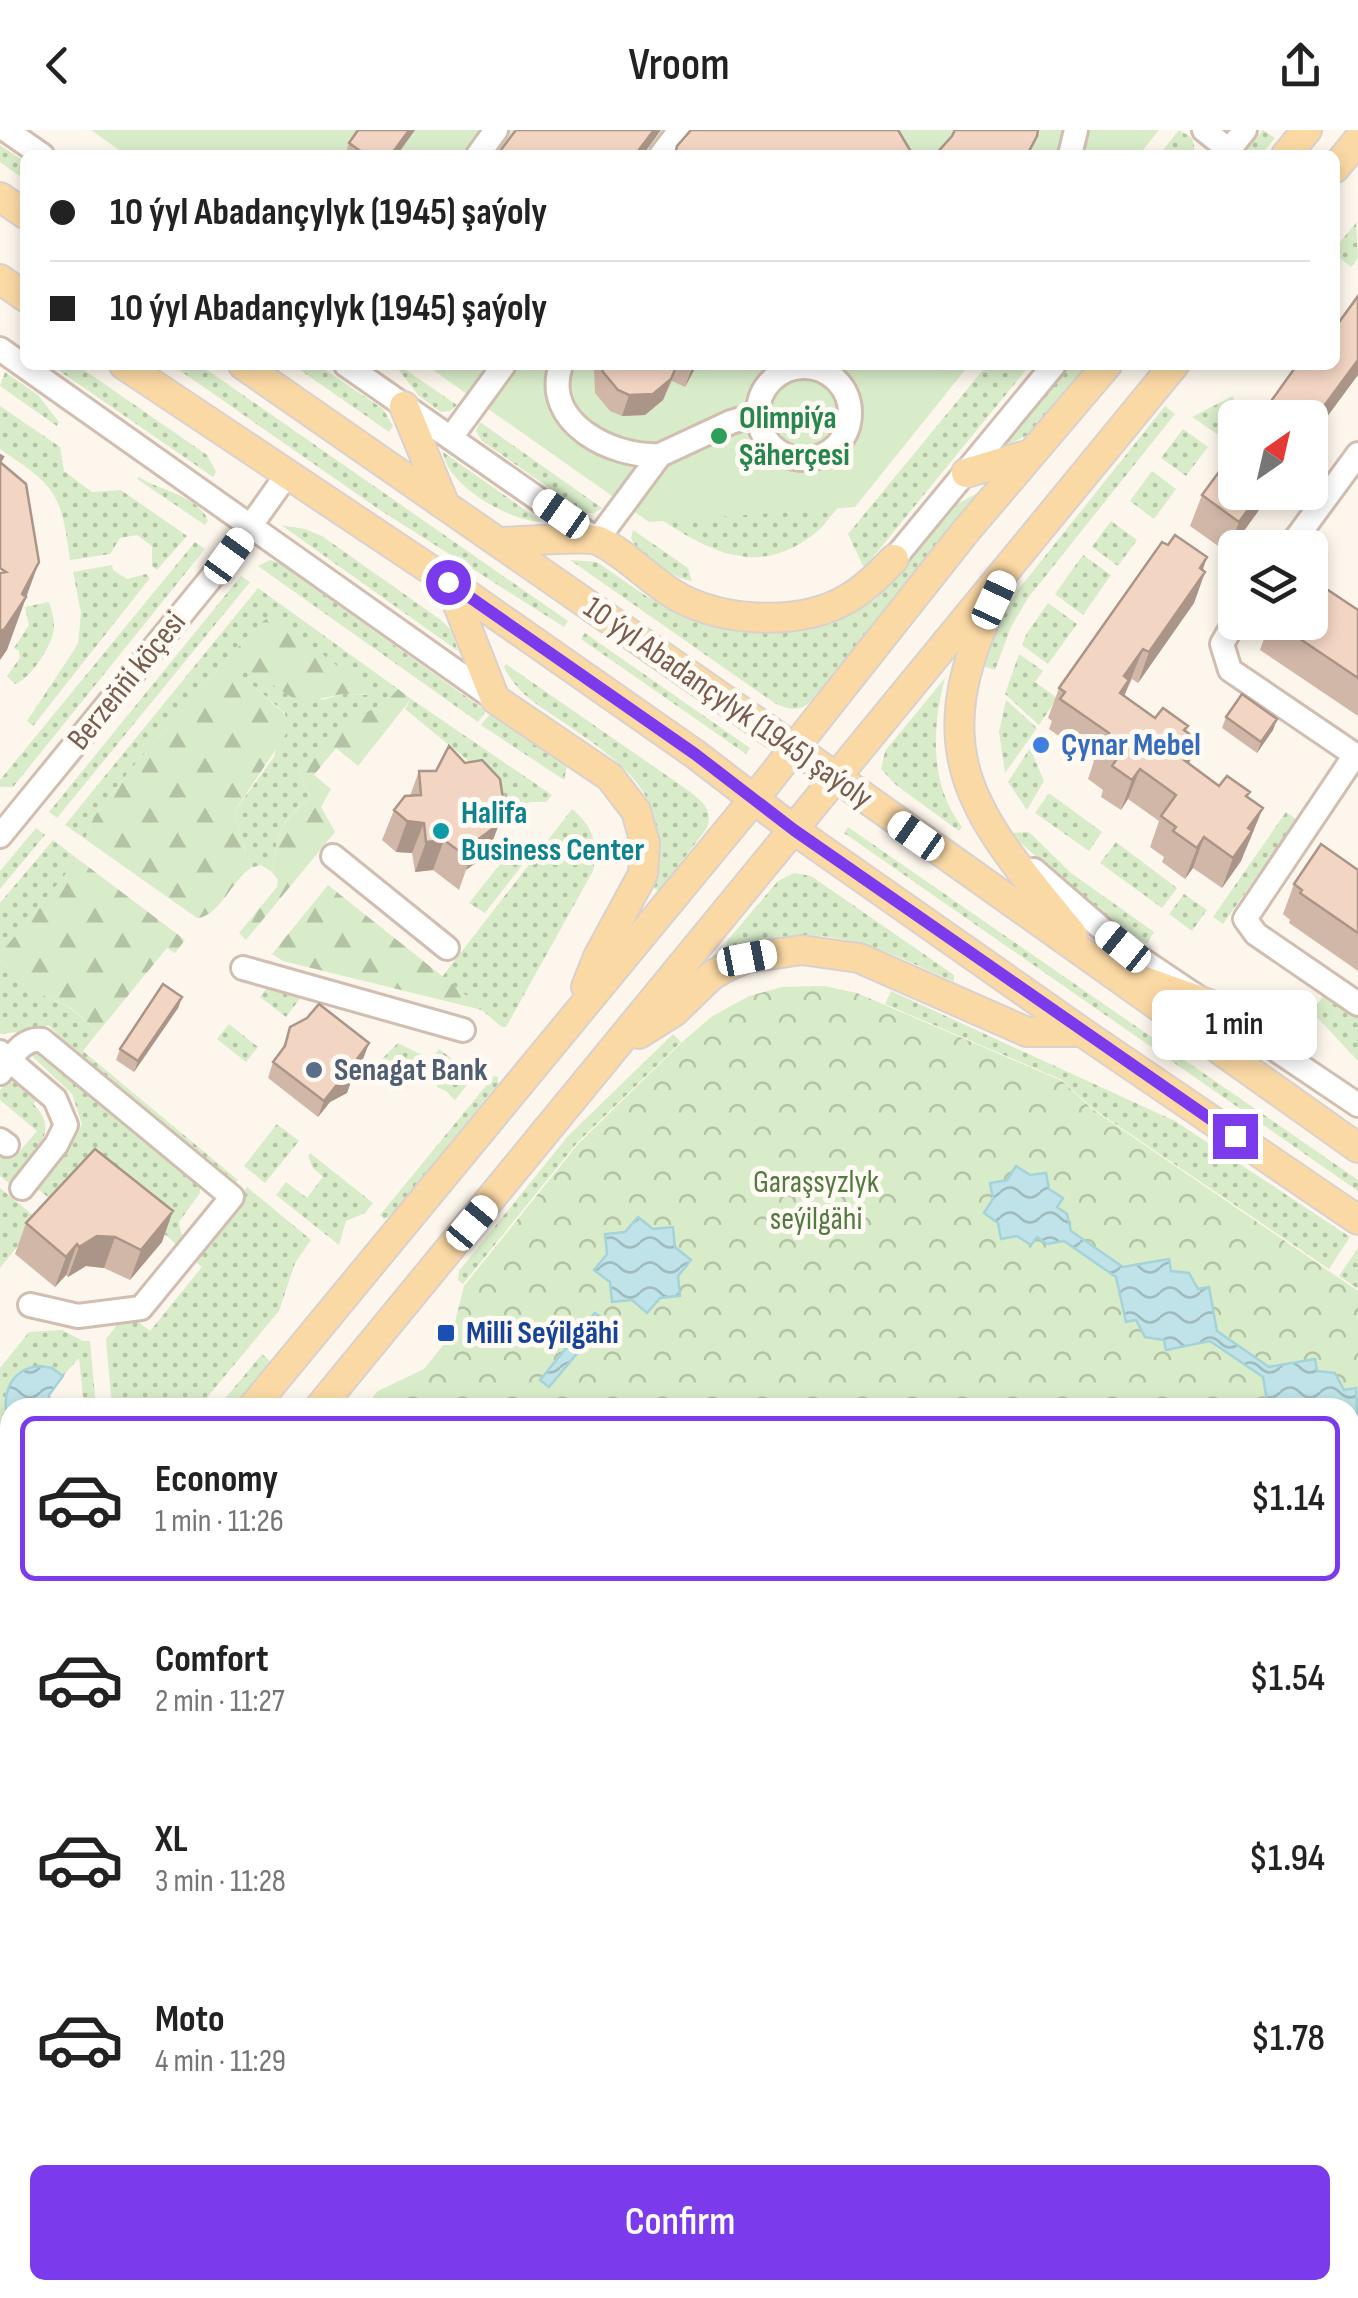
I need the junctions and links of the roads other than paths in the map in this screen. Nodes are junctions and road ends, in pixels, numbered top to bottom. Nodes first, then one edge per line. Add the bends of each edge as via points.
1 (6, 130) edge
2 (680, 130) edge
3 (1204, 130) edge
4 (1246, 130) edge
5 (1307, 130) edge
6 (1358, 140) edge
7 (35, 150) edge
8 (665, 150) edge
9 (1224, 150) edge
10 (1229, 150) edge
11 (1290, 150) edge
12 (1340, 162) edge
13 (29, 370) edge
14 (131, 370) edge
15 (250, 370) edge
16 (353, 370) edge
17 (500, 370) edge
18 (560, 370) edge
19 (786, 370) edge
20 (818, 370) edge
21 (1050, 370) edge
22 (1103, 370) edge
23 (1170, 370) edge
24 (843, 373) edge
25 (404, 406) junction
26 (758, 414) junction
27 (452, 436) junction
28 (1032, 454) junction
29 (1358, 454) edge
30 (660, 455) junction
31 (966, 474) junction
32 (286, 476) junction
33 (445, 505) junction
34 (252, 525) junction
35 (1302, 530) edge
36 (597, 540) junction
37 (499, 542) junction
38 (894, 560) joint
39 (1010, 566) junction
40 (448, 582) junction
41 (1224, 640) edge
42 (495, 698) junction
43 (793, 749) junction
44 (1356, 756) edge
45 (836, 777) junction
46 (754, 799) junction
47 (989, 825) junction
48 (794, 830) junction
49 (0, 836) edge
50 (333, 856) dead end
51 (447, 948) dead end
52 (1097, 965) junction
53 (243, 968) dead end
54 (1358, 1004) edge
55 (1212, 1005) junction
56 (575, 1014) junction
57 (462, 1030) dead end
58 (1082, 1032) junction
59 (616, 1048) junction
60 (4, 1062) edge
61 (1358, 1105) edge
62 (1358, 1148) edge
63 (22, 1188) dead end
64 (1358, 1220) edge
65 (30, 1305) dead end
66 (260, 1398) edge
67 (327, 1398) edge

1 - 7 street
2 - 8 street
3 - 9 street
4 - 10 street
5 - 11 main road
6 - 12 main road
13 - 34 street
14 - 32 main road, 10 ýyl Abadançylyk (1945) şaýoly
15 - 33 main road, 10 ýyl Abadançylyk (1945) şaýoly
16 - 25 street
17 - 27 street
18 - 30 street via 560,400 584,433 626,452
19 - 26 street via 768,383
20 - 24 street
21 - 31 street
22 - 28 main road
23 - 39 main road
24 - 26 street via 850,422 823,455 780,452 764,436
25 - 27 street
25 - 33 main road
26 - 30 street
27 - 36 street
28 - 31 main road
28 - 43 main road
29 - 35 street
30 - 36 street
31 - 38 street
32 - 34 street, Berzeňňi köçesi
32 - 40 main road, 10 ýyl Abadançylyk (1945) şaýoly
33 - 37 main road, 10 ýyl Abadançylyk (1945) şaýoly
34 - 42 street
34 - 49 street, Berzeňňi köçesi
36 - 37 main road
36 - 38 main road via 681,598 748,615 801,616 825,608
37 - 43 main road, 10 ýyl Abadançylyk (1945) şaýoly
39 - 45 main road
39 - 47 main road via 961,688 963,766
40 - 42 main road
40 - 46 main road, 10 ýyl Abadançylyk (1945) şaýoly
41 - 44 street via 1230,670
42 - 56 main road via 610,777 636,810 645,842 643,874
43 - 45 main road, 10 ýyl Abadançylyk (1945) şaýoly
43 - 46 main road
44 - 54 street via 1245,920
45 - 48 main road
45 - 52 main road, 10 ýyl Abadançylyk (1945) şaýoly
46 - 48 main road, 10 ýyl Abadançylyk (1945) şaýoly
46 - 56 main road
47 - 52 main road
47 - 55 street via 1110,936
48 - 58 main road, 10 ýyl Abadançylyk (1945) şaýoly
48 - 59 main road
50 - 51 street
52 - 55 main road
52 - 62 main road, 10 ýyl Abadançylyk (1945) şaýoly
53 - 57 street
55 - 61 street
56 - 66 main road
58 - 59 main road via 1027,1032 859,958 802,950 726,967 674,1012
58 - 64 main road, 10 ýyl Abadançylyk (1945) şaýoly
59 - 67 main road
60 - 63 street via 54,1099 66,1125
60 - 65 street via 29,1040 42,1040 232,1198 141,1308 78,1316

